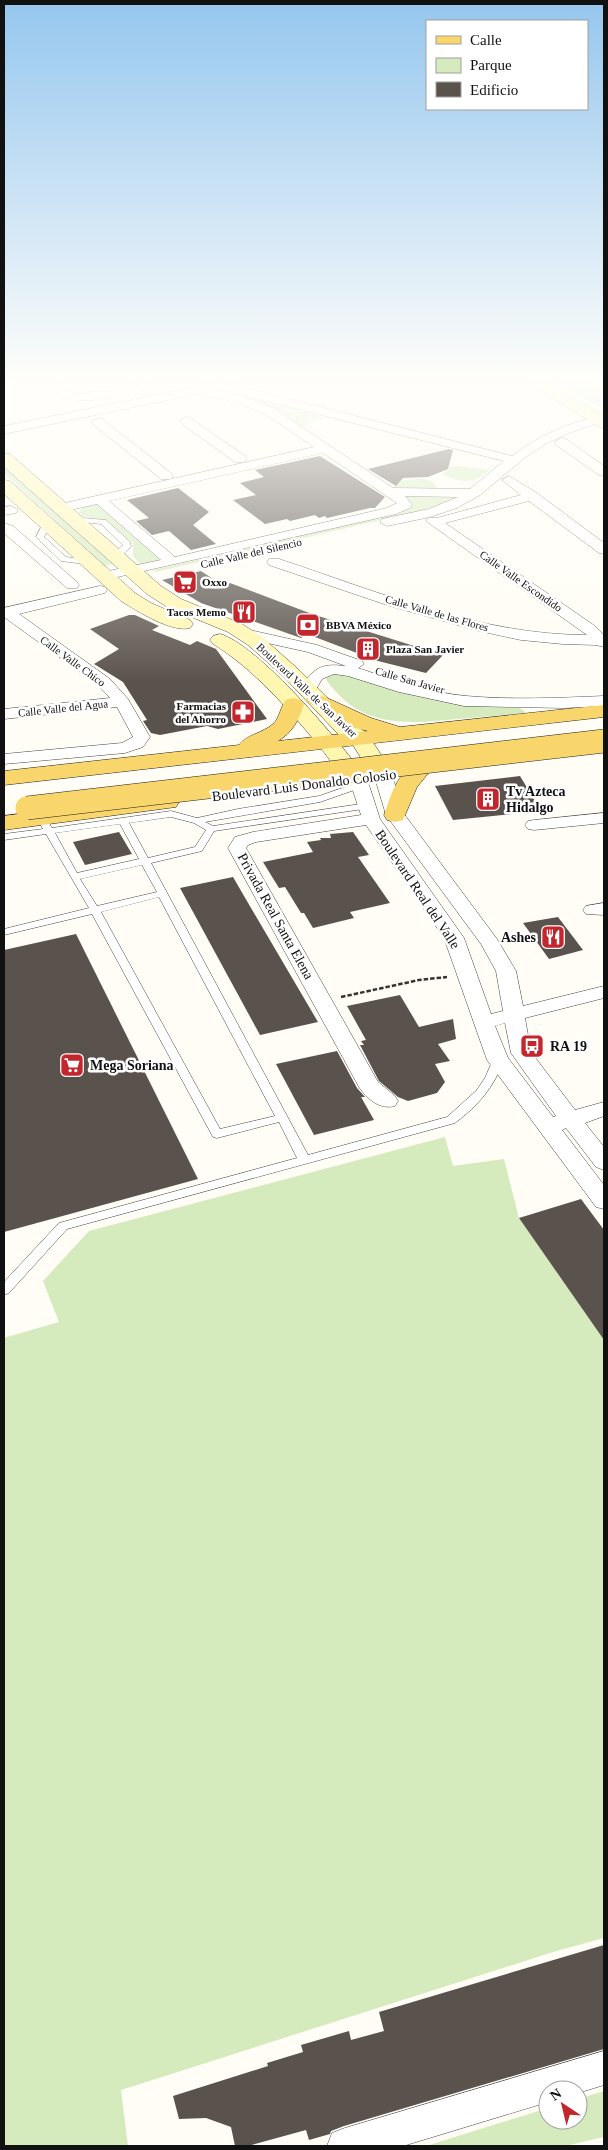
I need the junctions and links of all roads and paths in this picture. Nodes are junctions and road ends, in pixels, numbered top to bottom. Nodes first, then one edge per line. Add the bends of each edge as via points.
1 (31, 481) edge
2 (149, 481) edge
3 (175, 481) edge
4 (374, 481) edge
5 (487, 481) edge
6 (511, 481) edge
7 (4, 485) edge
8 (390, 492) junction
9 (472, 493) junction
10 (532, 496) junction
11 (100, 500) junction
12 (63, 509) junction
13 (4, 527) edge
14 (604, 550) edge
15 (172, 562) junction
16 (274, 562) dead end
17 (136, 576) junction
18 (103, 584) junction
19 (72, 585) junction
20 (4, 609) edge
21 (245, 634) junction
22 (601, 637) edge
23 (324, 653) junction
24 (332, 669) junction
25 (408, 685) junction
26 (306, 698) junction
27 (604, 701) edge
28 (122, 702) junction
29 (4, 714) edge
30 (602, 726) edge
31 (410, 732) junction
32 (358, 738) junction
33 (329, 742) junction
34 (292, 746) junction
35 (604, 750) edge
36 (224, 754) junction
37 (4, 759) edge
38 (421, 771) junction
39 (383, 775) junction
40 (4, 778) edge
41 (359, 778) junction
42 (312, 783) junction
43 (30, 808) edge
44 (4, 810) edge
45 (369, 813) junction
46 (395, 815) junction
47 (604, 818) edge
48 (123, 820) junction
49 (197, 821) junction
50 (4, 823) edge
51 (534, 825) dead end
52 (211, 829) junction
53 (4, 837) edge
54 (144, 860) junction
55 (74, 877) junction
56 (162, 894) junction
57 (94, 909) junction
58 (4, 932) edge
59 (469, 974) junction
60 (604, 992) edge
61 (323, 1001) junction
62 (516, 1014) junction
63 (483, 1022) junction
64 (521, 1053) junction
65 (498, 1060) junction
66 (387, 1101) dead end
67 (604, 1109) edge
68 (281, 1118) junction
69 (571, 1119) junction
70 (547, 1126) junction
71 (305, 1161) junction
72 (604, 1162) edge
73 (604, 1201) edge
74 (4, 1290) edge
75 (604, 2068) edge
76 (345, 2146) edge

1 - 12 main road, Boulevard Valle de San Javier
2 - 12 street
3 - 11 street
4 - 8 street
5 - 9 street, Calle Valle del Silencio
6 - 10 street
7 - 18 main road, Boulevard Valle de San Javier via 90,563
8 - 9 street
8 - 15 street, Calle Valle del Silencio via 405,505
9 - 17 street, Calle Valle del Silencio via 460,501 421,514 187,568
10 - 14 street
10 - 22 street, Calle Valle Escondido via 433,521
11 - 12 street
11 - 15 street
12 - 17 main road, Boulevard Valle de San Javier
13 - 19 street
15 - 17 street, Calle Valle del Silencio
16 - 22 street, Calle Valle de las Flores via 488,629 530,636
17 - 18 street, Calle Valle del Silencio
17 - 21 main road, Boulevard Valle de San Javier via 174,603
18 - 19 street
18 - 20 street
18 - 26 main road, Boulevard Valle de San Javier via 144,607 223,641
19 - 20 street
20 - 28 street, Calle Valle Chico via 104,682
21 - 23 street, Calle San Javier
21 - 26 main road, Boulevard Valle de San Javier via 264,648
23 - 24 street via 333,661
23 - 25 street, Calle San Javier
24 - 25 street, Calle San Javier
24 - 26 street via 316,676
25 - 27 street, Calle San Javier via 473,702
26 - 31 main road via 362,723
26 - 32 main road, Boulevard Valle de San Javier
26 - 33 main road, Boulevard Valle de San Javier
26 - 36 main road via 284,728
28 - 29 street, Calle Valle del Agua
28 - 37 street, Calle Valle Chico via 142,737 137,743 125,748
30 - 31 main road
30 - 41 main road, Boulevard Luis Donaldo Colosio, bridge
30 - 43 main road, Boulevard Luis Donaldo Colosio via 415,747
31 - 32 main road
31 - 38 main road via 398,742 401,752
32 - 33 main road
32 - 39 main road, Boulevard Valle de San Javier
33 - 34 main road
33 - 41 main road, Boulevard Valle de San Javier
34 - 36 main road
34 - 42 main road via 310,763
35 - 38 main road, Boulevard Luis Donaldo Colosio
36 - 40 main road
38 - 39 main road, Boulevard Luis Donaldo Colosio
38 - 46 main road via 406,785
39 - 41 main road, Boulevard Luis Donaldo Colosio
39 - 46 street, Boulevard Real del Valle
41 - 42 main road, Boulevard Luis Donaldo Colosio
41 - 43 main road, Boulevard Luis Donaldo Colosio, bridge
41 - 45 street, Boulevard Real del Valle
41 - 49 lane via 339,795 313,802 222,814
42 - 43 main road, Boulevard Luis Donaldo Colosio
43 - 44 main road, Boulevard Luis Donaldo Colosio
43 - 48 lane
43 - 50 main road, Boulevard Luis Donaldo Colosio
43 - 53 lane
43 - 55 lane
45 - 52 lane
45 - 59 street, Boulevard Real del Valle via 454,938
45 - 61 street, Privada Real Santa Elena via 253,837 241,841 238,848
46 - 62 street, Boulevard Real del Valle via 490,943 506,971
47 - 51 street
48 - 49 lane via 171,814
48 - 54 lane
49 - 52 lane
52 - 54 lane via 199,849
54 - 55 lane
54 - 56 lane
55 - 57 lane
56 - 57 lane
56 - 68 lane
57 - 58 lane
57 - 68 lane via 217,1134
59 - 61 path via 419,980
59 - 63 street, Boulevard Real del Valle
60 - 62 street
61 - 66 street, Privada Real Santa Elena via 370,1087
62 - 63 street
62 - 64 street, Boulevard Real del Valle via 515,1029
63 - 65 street, Boulevard Real del Valle
64 - 65 street
64 - 69 street, Boulevard Real del Valle
65 - 70 street, Boulevard Real del Valle
65 - 71 lane via 485,1089 451,1120
67 - 69 street
68 - 71 lane
69 - 70 street
69 - 72 street, Boulevard Real del Valle
70 - 73 street, Boulevard Real del Valle
71 - 74 lane via 63,1226
75 - 76 street

